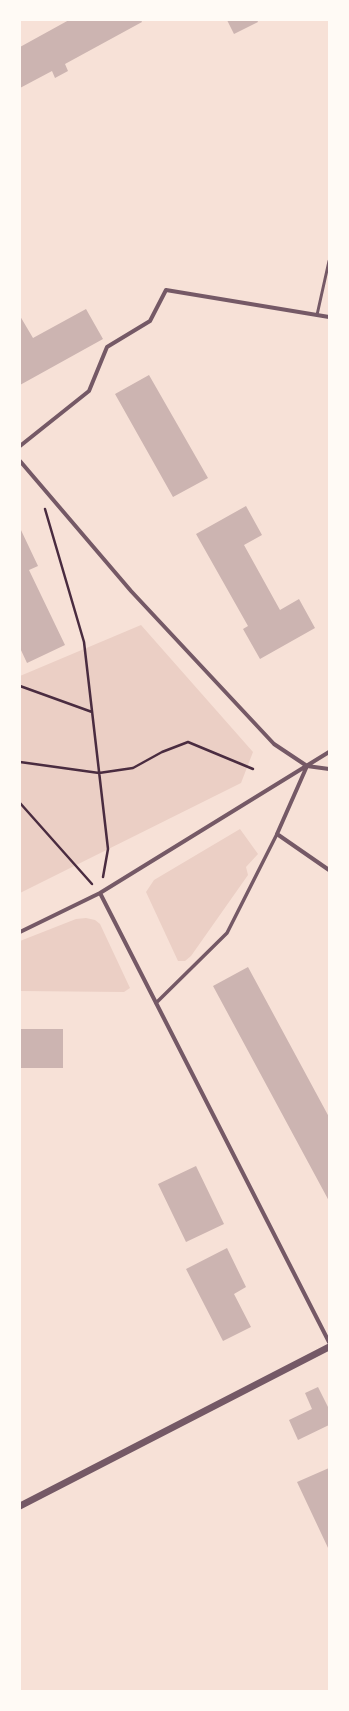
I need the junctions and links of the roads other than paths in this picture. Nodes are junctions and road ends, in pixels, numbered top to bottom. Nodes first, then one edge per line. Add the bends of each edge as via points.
1 (329, 261) edge
2 (317, 315) junction
3 (329, 317) edge
4 (20, 446) edge
5 (20, 461) edge
6 (329, 752) edge
7 (307, 766) junction
8 (329, 769) edge
9 (277, 834) junction
10 (329, 870) edge
11 (100, 893) junction
12 (20, 932) edge
13 (156, 1003) junction
14 (329, 1342) edge
15 (329, 1346) edge
16 (20, 1506) edge

1 - 2 lane
2 - 3 street
2 - 4 street via 166,290 150,321 107,347 89,391
5 - 7 street via 131,591 274,744
6 - 7 street
7 - 8 street
7 - 9 street
7 - 11 street
9 - 10 street
9 - 13 street via 228,933
11 - 12 street
11 - 13 street
13 - 14 street
15 - 16 street

